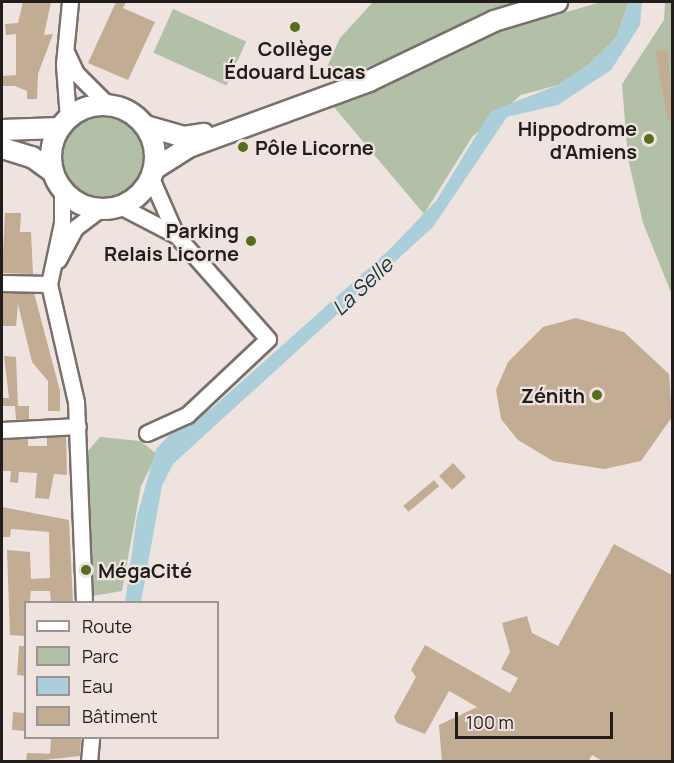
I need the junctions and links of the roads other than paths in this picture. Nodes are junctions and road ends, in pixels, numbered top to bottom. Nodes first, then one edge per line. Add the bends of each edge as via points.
1 (70, 2) edge
2 (557, 2) edge
3 (65, 49) junction
4 (108, 105) junction
5 (64, 123) junction
6 (249, 124) junction
7 (146, 126) junction
8 (2, 130) edge
9 (2, 148) edge
10 (53, 172) junction
11 (153, 174) junction
12 (62, 190) junction
13 (120, 207) junction
14 (100, 209) junction
15 (176, 235) junction
16 (49, 280) junction
17 (2, 283) edge
18 (78, 426) junction
19 (2, 430) edge
20 (147, 433) dead end
21 (84, 601) edge
22 (91, 739) edge
23 (88, 762) edge

1 - 3 street
2 - 6 main road via 494,21 369,81
3 - 4 street via 76,73
3 - 5 street
4 - 5 main road
4 - 7 main road via 129,112
5 - 8 main road
5 - 10 main road via 53,142
6 - 7 main road via 184,137
6 - 11 main road via 176,152
7 - 11 main road via 154,147
9 - 10 main road via 32,157
10 - 12 main road
11 - 13 main road via 139,195
11 - 15 street
12 - 14 main road via 79,204
12 - 16 street via 62,223
13 - 14 main road
13 - 15 street
14 - 16 street via 75,228
15 - 20 street via 268,339 187,415
16 - 17 street
16 - 18 street
18 - 19 street
18 - 21 street
22 - 23 street

